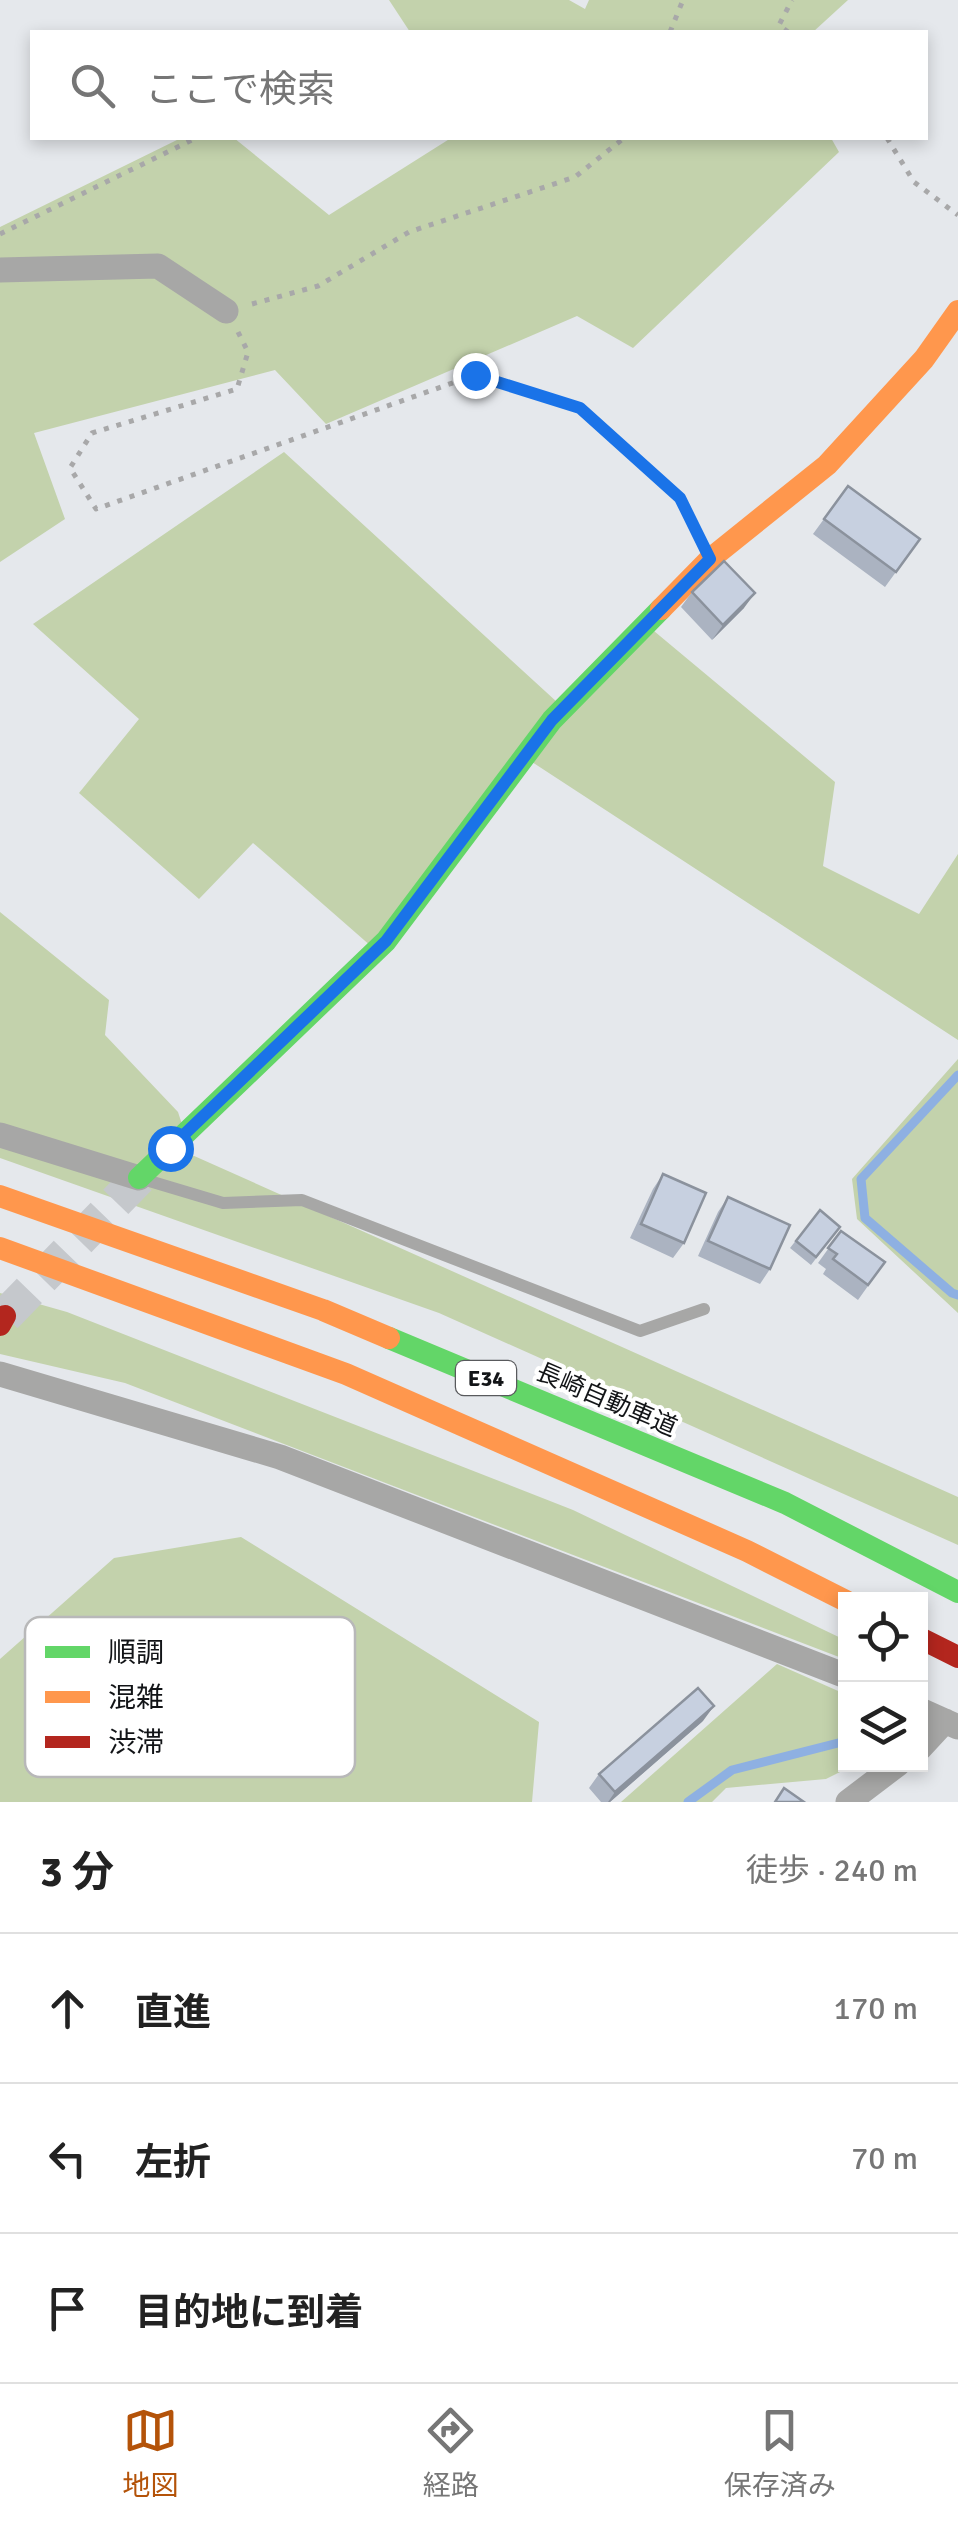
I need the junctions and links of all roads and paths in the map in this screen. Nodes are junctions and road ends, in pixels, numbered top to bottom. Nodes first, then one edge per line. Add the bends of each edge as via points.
1 (683, 0) edge
2 (792, 0) edge
3 (671, 30) edge
4 (786, 30) edge
5 (192, 140) edge
6 (621, 140) edge
7 (889, 140) edge
8 (958, 214) edge
9 (0, 234) edge
10 (0, 270) edge
11 (226, 311) junction
12 (958, 311) edge
13 (710, 559) junction
14 (0, 1134) edge
15 (139, 1178) junction
16 (0, 1196) edge
17 (0, 1248) edge
18 (704, 1308) dead end
19 (0, 1374) edge
20 (958, 1592) edge
21 (838, 1597) edge
22 (928, 1642) edge
23 (958, 1657) edge
24 (838, 1673) edge
25 (928, 1714) edge
26 (952, 1724) edge
27 (928, 1742) edge
28 (887, 1772) edge
29 (848, 1802) edge

1 - 3 path
2 - 4 path via 780,25
5 - 9 path
6 - 11 path via 575,177 409,232 318,286
7 - 8 path via 914,182
10 - 11 street via 158,266
11 - 13 path via 248,352 236,390 92,433 70,468 96,509 475,375 580,408 680,498
12 - 13 main road via 924,359 827,465
13 - 15 main road via 552,720 386,941
14 - 15 street
15 - 18 lane via 223,1202 302,1200 640,1331
16 - 20 main road, 長崎自動車道 / E34 via 376,1332 786,1503
17 - 21 main road, E34 via 346,1374
19 - 24 street via 280,1457
22 - 23 main road
25 - 26 street
26 - 27 street
28 - 29 street

